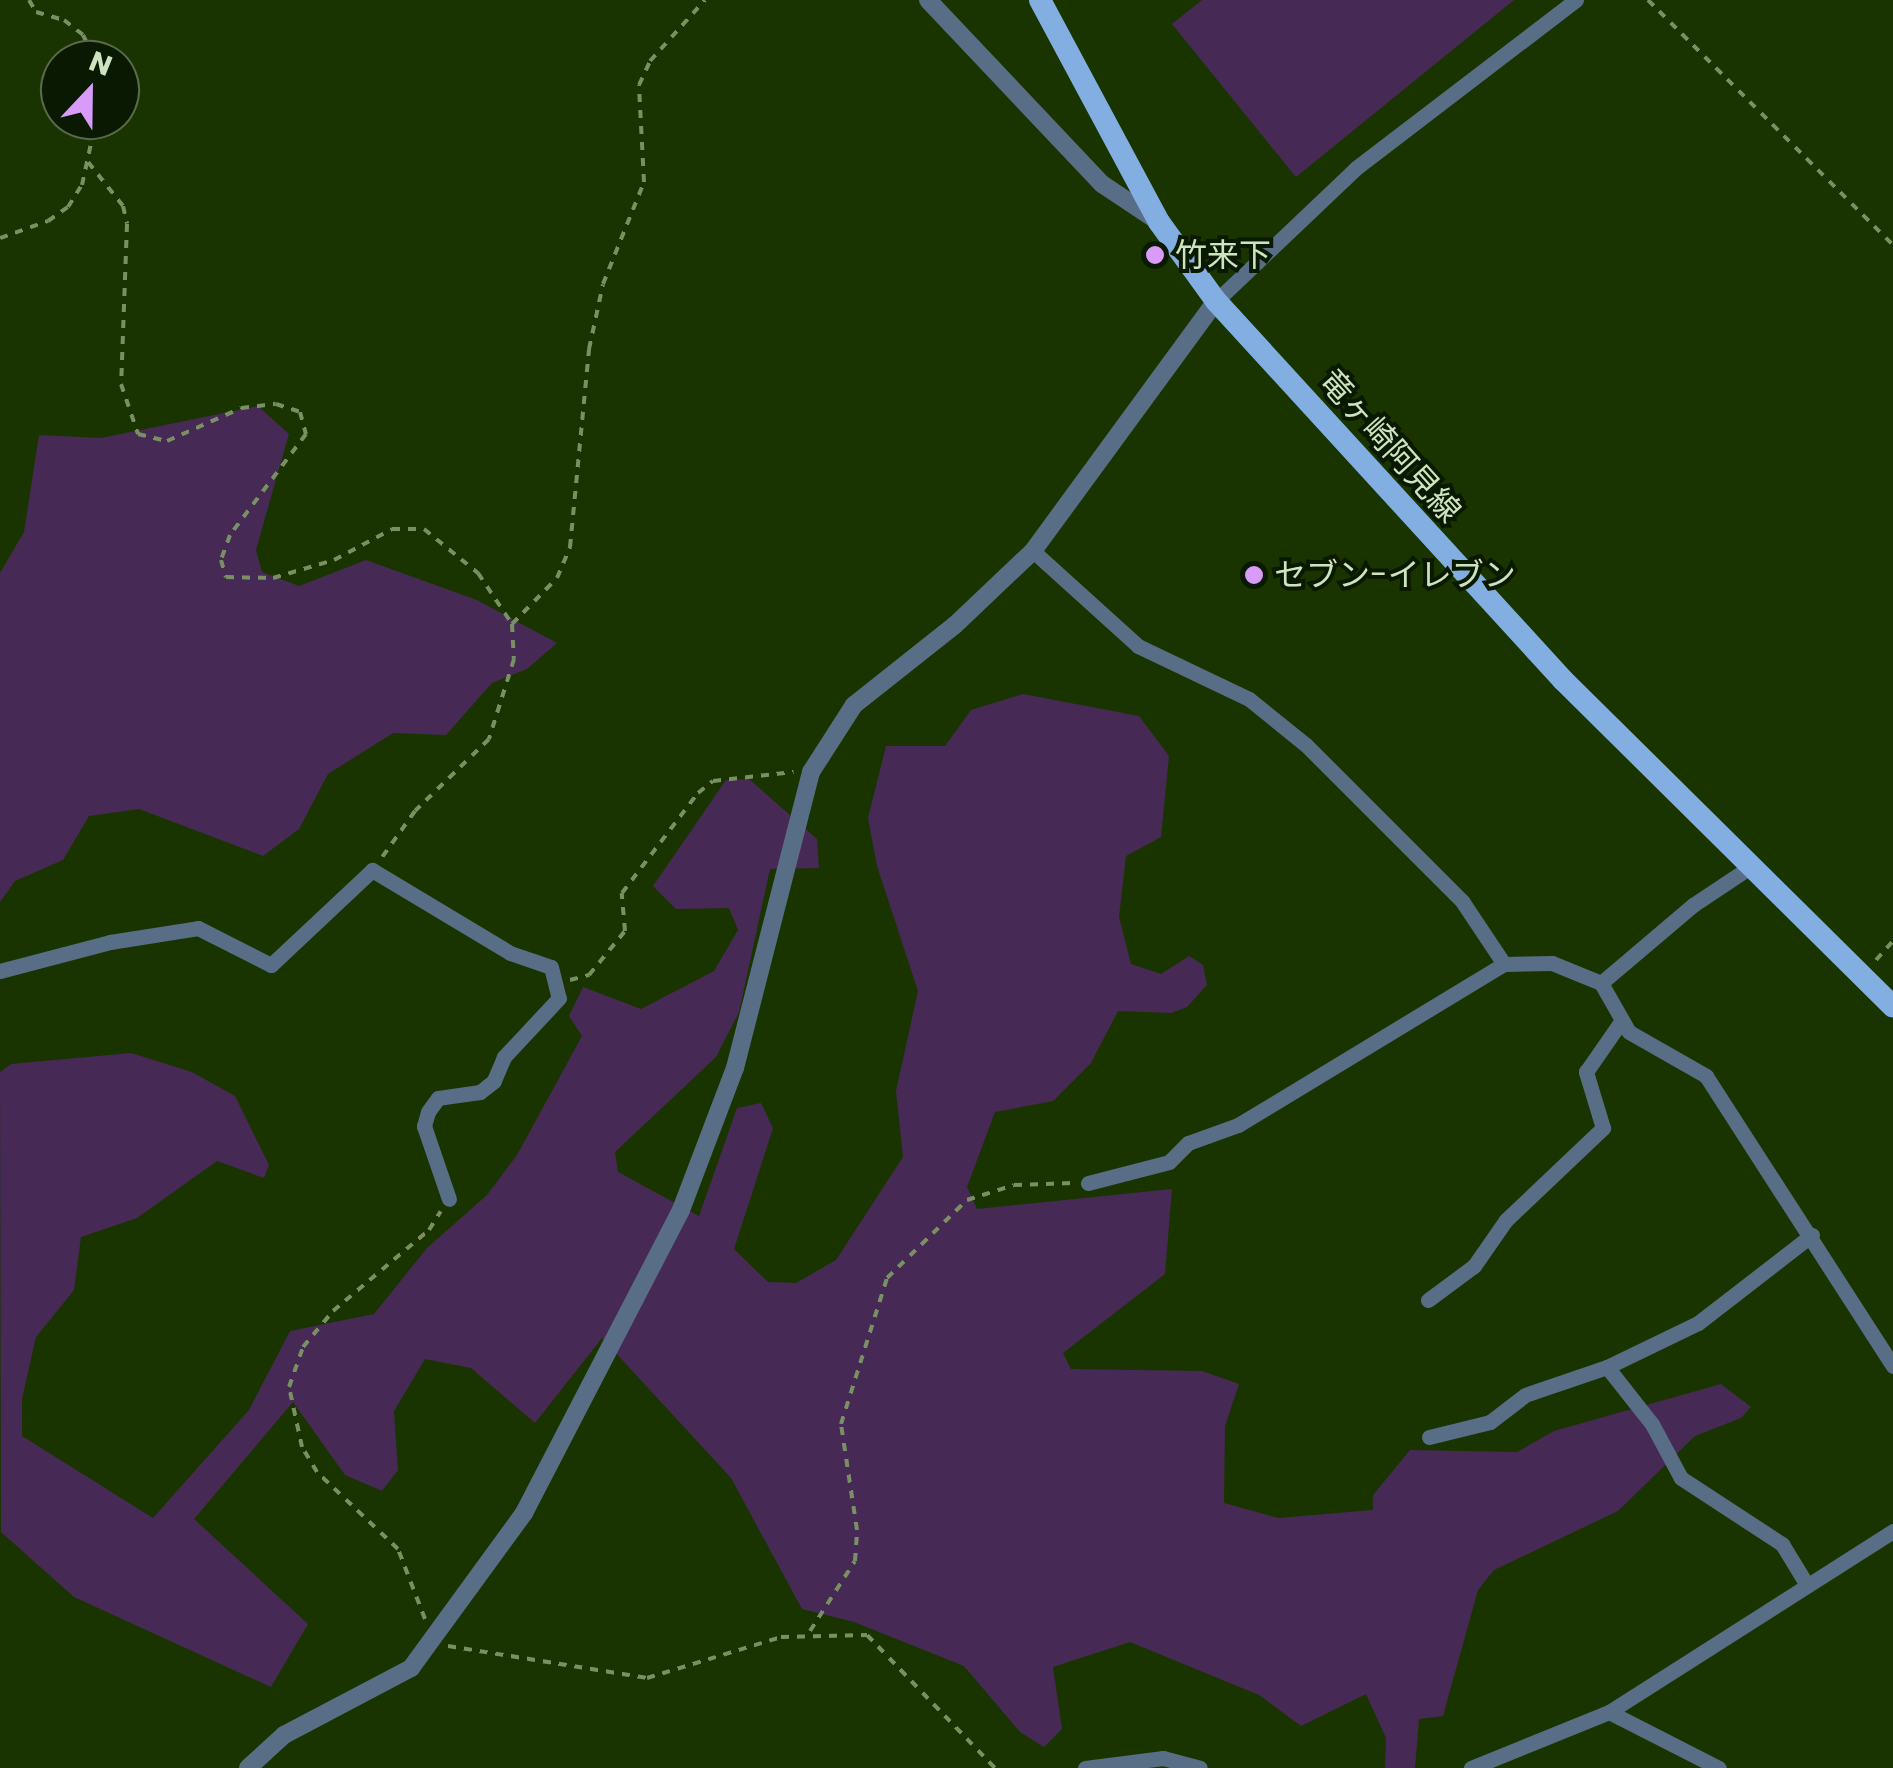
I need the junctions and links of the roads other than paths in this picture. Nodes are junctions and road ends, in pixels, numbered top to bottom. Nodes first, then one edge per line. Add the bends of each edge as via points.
1 (928, 0) edge
2 (1040, 0) edge
3 (1576, 0) edge
4 (1159, 222) junction
5 (1216, 301) junction
6 (1033, 551) junction
7 (1750, 867) junction
8 (1504, 964) junction
9 (0, 971) edge
10 (1601, 983) junction
11 (1893, 1006) edge
12 (1622, 1020) junction
13 (1088, 1183) road end
14 (449, 1199) road end
15 (1812, 1235) junction
16 (1428, 1300) dead end
17 (1893, 1366) edge
18 (1607, 1367) junction
19 (1428, 1437) dead end
20 (1893, 1531) edge
21 (1807, 1585) junction
22 (1610, 1712) junction
23 (248, 1768) edge
24 (1085, 1768) edge
25 (1200, 1768) edge
26 (1470, 1768) edge
27 (1719, 1768) edge

1 - 4 street via 1102,184
2 - 4 main road, 竜ヶ崎阿見線
3 - 5 street via 1356,168
4 - 5 main road, 竜ヶ崎阿見線
5 - 6 street
5 - 7 main road, 竜ヶ崎阿見線 via 1536,652
6 - 8 street via 1138,646 1249,699 1306,745 1462,901
6 - 23 street via 956,625 854,705 810,772 736,1068 682,1210 524,1513 435,1644 391,1682 284,1736
7 - 10 street via 1693,905
7 - 11 main road, 竜ヶ崎阿見線
8 - 10 street via 1552,963
8 - 13 street via 1238,1125 1188,1143 1169,1162
9 - 14 street via 198,928 272,965 372,870 510,953 551,967 556,984 559,998 504,1057 494,1081 480,1092 438,1098 428,1112 424,1126
10 - 12 street
12 - 15 street via 1629,1032 1706,1076
12 - 16 street via 1586,1072 1603,1128 1506,1220 1474,1266
15 - 17 street
15 - 18 street via 1698,1323
18 - 19 street via 1525,1395 1490,1422
18 - 21 street via 1652,1424 1681,1478 1782,1544
20 - 21 street
21 - 22 street
22 - 26 street
22 - 27 street
24 - 25 street via 1162,1758

